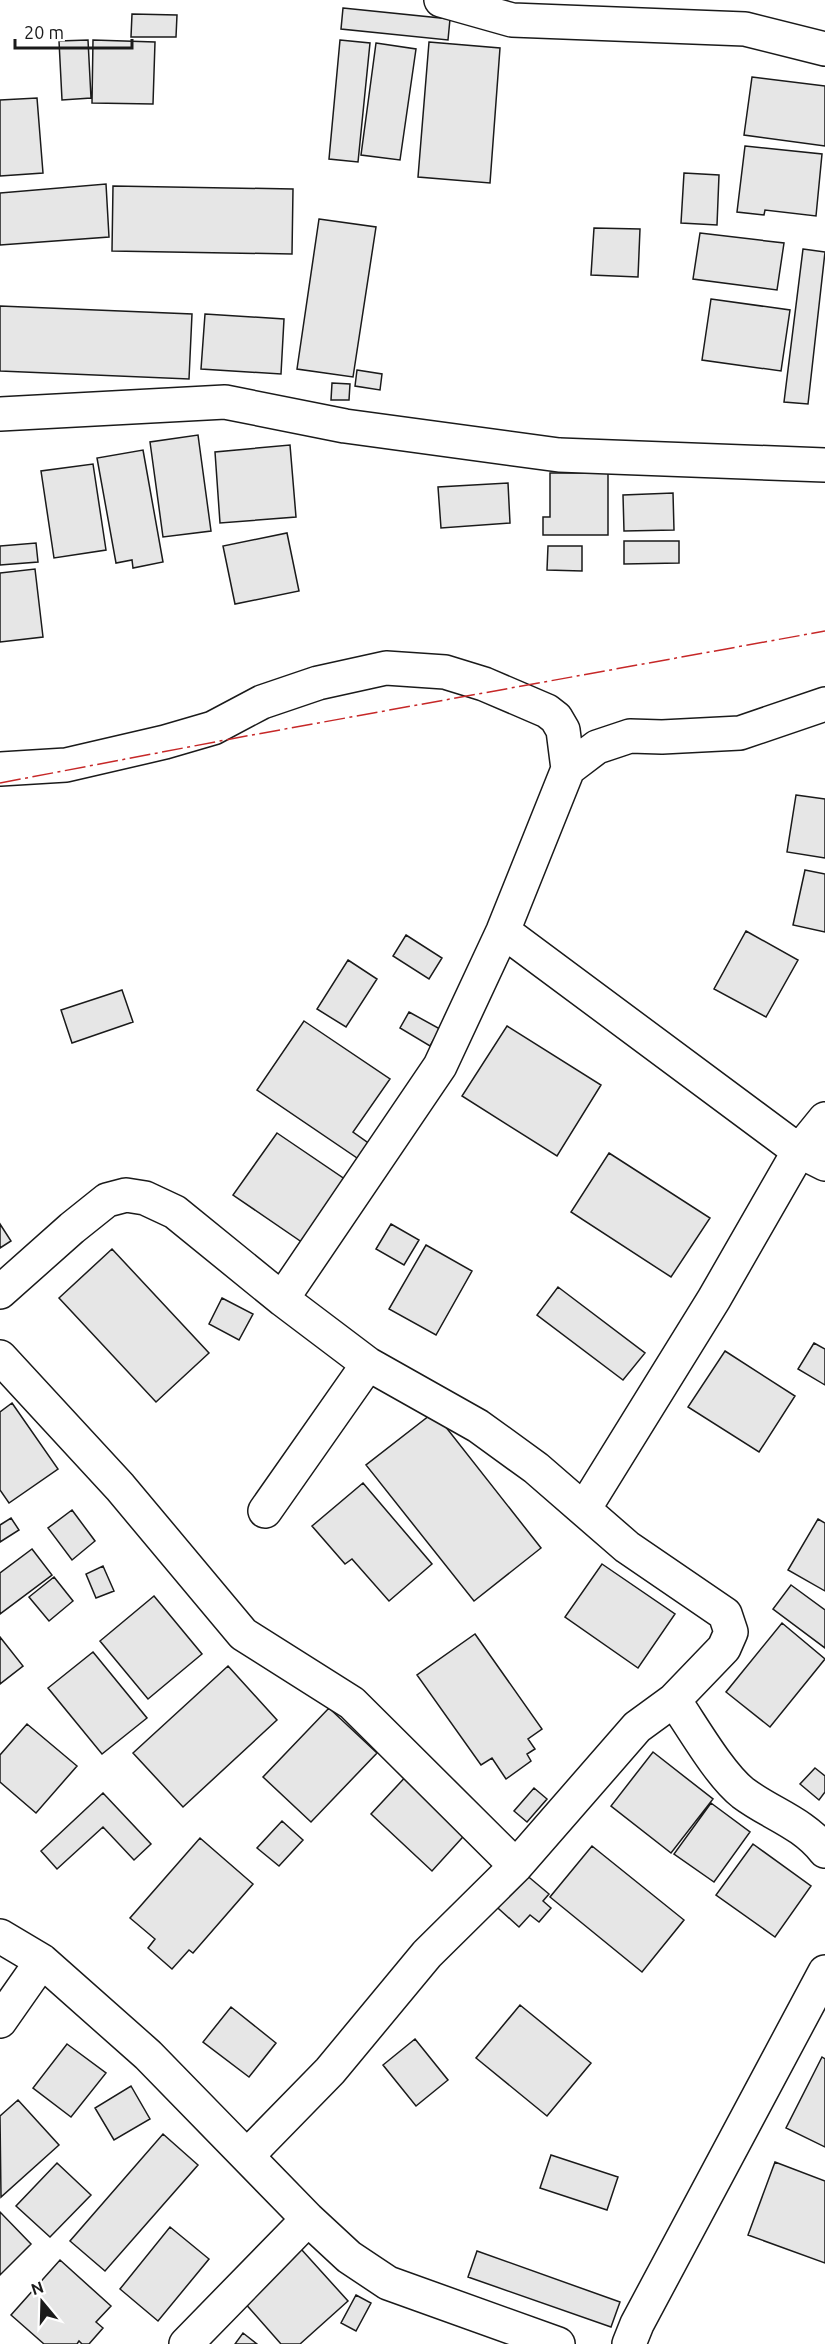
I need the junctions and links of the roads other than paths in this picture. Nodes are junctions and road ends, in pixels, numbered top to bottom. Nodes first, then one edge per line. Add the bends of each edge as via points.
1 (441, 0) edge
2 (825, 49) edge
3 (0, 414) edge
4 (825, 465) edge
5 (825, 704) edge
6 (0, 769) edge
7 (568, 769) junction
8 (503, 931) junction
9 (825, 1119) edge
10 (812, 1157) edge
11 (0, 1292) edge
12 (282, 1299) junction
13 (0, 1357) edge
14 (368, 1364) junction
15 (584, 1509) junction
16 (265, 1511) dead end
17 (674, 1700) junction
18 (825, 1851) edge
19 (516, 1866) junction
20 (0, 1936) edge
21 (42, 1961) junction
22 (825, 1972) edge
23 (0, 2021) edge
24 (247, 2156) junction
25 (308, 2219) junction
26 (186, 2344) edge
27 (558, 2344) edge
28 (628, 2344) edge

1 - 2 street via 512,20 745,29
3 - 4 street via 225,402 345,426 559,455
5 - 7 street via 740,733 630,736 597,747
6 - 7 street via 66,765 165,742 213,728 262,702 318,683 386,668 445,672 547,711 563,729
7 - 8 street
8 - 10 street
8 - 12 street via 440,1066
9 - 10 street
10 - 15 street via 714,1299
11 - 12 street via 107,1200 126,1195 145,1198 175,1212
12 - 14 street
13 - 19 street via 120,1487 243,1634 352,1703
14 - 15 street via 478,1426
14 - 16 street
15 - 17 street via 627,1547 725,1614 731,1632 724,1648
17 - 18 street via 729,1780 743,1793 813,1835
17 - 19 street via 637,1727
19 - 24 street via 428,1954 330,2071
20 - 21 street
21 - 23 street
21 - 24 street via 148,2055
22 - 28 street
24 - 25 street
25 - 26 street
25 - 27 street via 349,2257 388,2283

